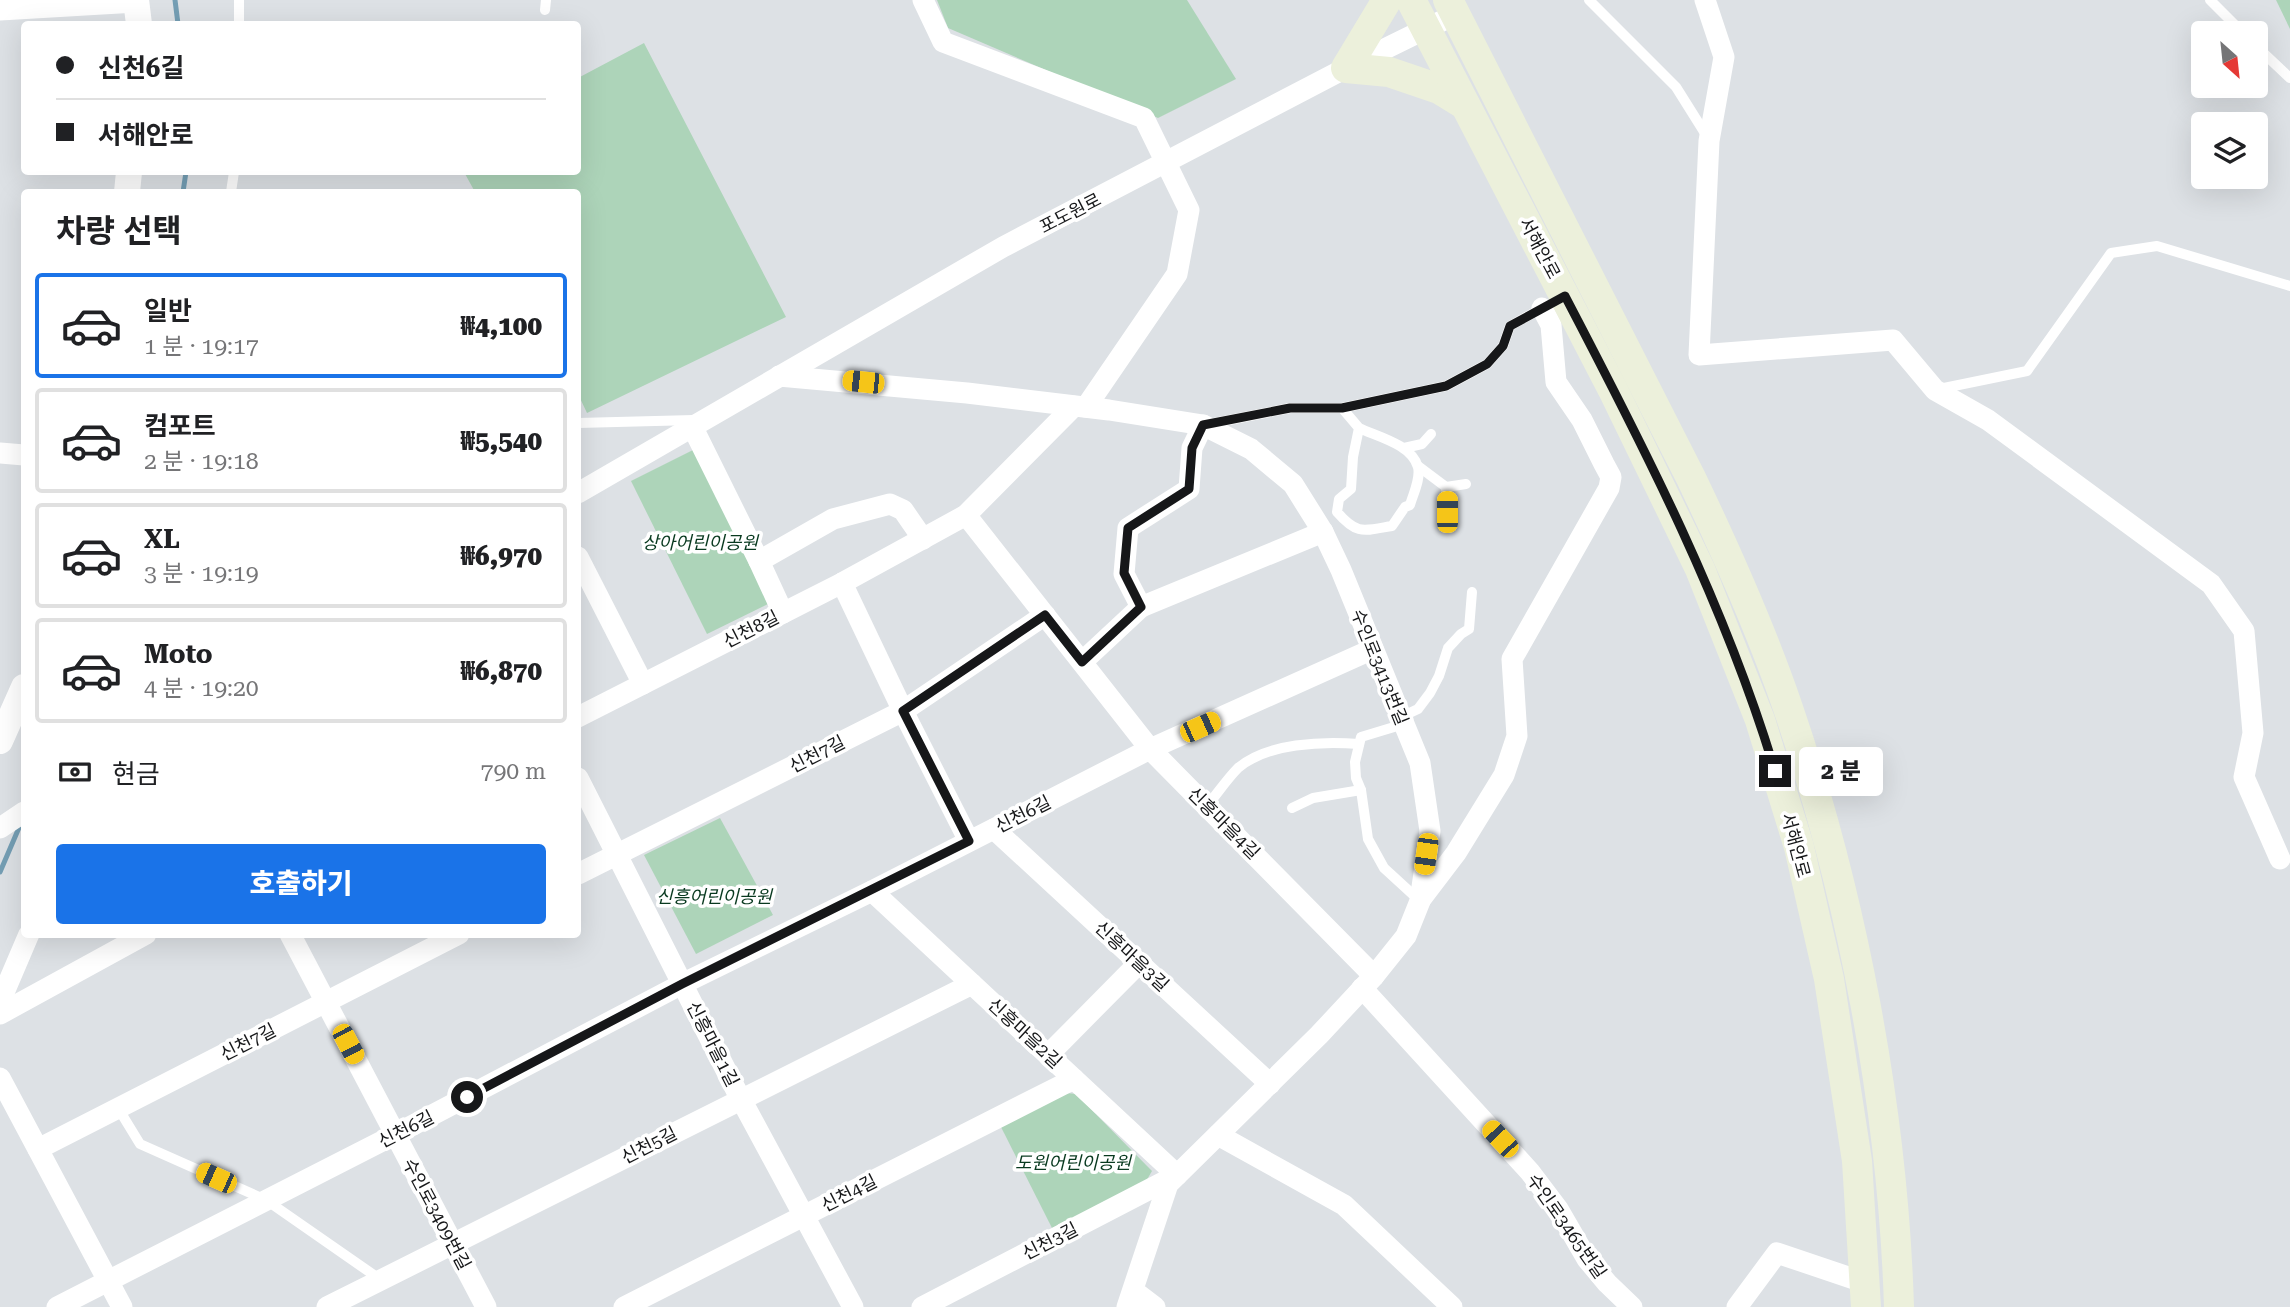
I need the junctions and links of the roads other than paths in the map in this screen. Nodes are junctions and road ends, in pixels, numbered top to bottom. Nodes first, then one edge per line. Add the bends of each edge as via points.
1 (239, 0) edge
2 (923, 0) edge
3 (1387, 0) edge
4 (1410, 0) edge
5 (1589, 0) edge
6 (1705, 0) edge
7 (2210, 0) edge
8 (1452, 7) edge
9 (137, 9) edge
10 (0, 10) edge
11 (239, 21) edge
12 (2231, 21) edge
13 (1425, 29) junction
14 (2268, 57) edge
15 (1346, 68) junction
16 (2290, 78) edge
17 (1465, 105) junction
18 (1709, 141) junction
19 (2290, 286) edge
20 (1553, 302) junction
21 (779, 376) junction
22 (1935, 390) junction
23 (1080, 406) junction
24 (1342, 408) junction
25 (581, 423) edge
26 (698, 423) junction
27 (1203, 425) junction
28 (1359, 428) junction
29 (1431, 434) dead end
30 (1404, 448) junction
31 (0, 453) edge
32 (21, 455) edge
33 (1418, 466) junction
34 (1466, 484) dead end
35 (1446, 486) junction
36 (581, 491) edge
37 (1447, 512) dead end
38 (966, 515) junction
39 (1323, 532) junction
40 (923, 539) junction
41 (759, 561) junction
42 (581, 563) edge
43 (842, 583) junction
44 (1472, 592) dead end
45 (1141, 607) junction
46 (783, 613) junction
47 (1045, 615) junction
48 (1373, 649) junction
49 (1082, 662) junction
50 (643, 684) junction
51 (21, 694) edge
52 (903, 711) junction
53 (581, 715) edge
54 (1403, 721) junction
55 (0, 741) edge
56 (1359, 744) junction
57 (1150, 749) junction
58 (581, 784) edge
59 (1361, 790) junction
60 (1207, 806) junction
61 (1292, 808) dead end
62 (21, 814) edge
63 (0, 828) edge
64 (994, 829) junction
65 (969, 841) junction
66 (616, 854) junction
67 (2280, 859) dead end
68 (581, 872) edge
69 (872, 891) junction
70 (1420, 901) junction
71 (27, 938) edge
72 (139, 938) edge
73 (292, 938) edge
74 (451, 938) edge
75 (1139, 962) junction
76 (1368, 982) junction
77 (682, 984) junction
78 (972, 984) junction
79 (0, 1002) edge
80 (326, 1002) junction
81 (0, 1014) edge
82 (1048, 1055) junction
83 (0, 1078) edge
84 (1074, 1079) junction
85 (1270, 1084) junction
86 (741, 1099) junction
87 (118, 1108) junction
88 (396, 1134) junction
89 (1218, 1135) junction
90 (38, 1149) junction
91 (1177, 1175) junction
92 (266, 1200) junction
93 (804, 1216) junction
94 (453, 1244) junction
95 (381, 1280) junction
96 (109, 1281) junction
97 (1866, 1295) edge
98 (1130, 1299) edge
99 (57, 1307) edge
100 (122, 1307) edge
101 (327, 1307) edge
102 (486, 1307) edge
103 (624, 1307) edge
104 (853, 1307) edge
105 (922, 1307) edge
106 (1154, 1307) edge
107 (1452, 1307) edge
108 (1632, 1307) edge
109 (1737, 1307) edge
110 (1899, 1307) edge

1 - 11 lane
2 - 23 street, 신천8길 via 943,42 1144,118 1189,210 1177,274
3 - 15 main road
4 - 13 main road, 서해안로
5 - 18 lane via 1676,87
6 - 18 street via 1724,57
7 - 12 lane
8 - 13 street, 포도원로
8 - 110 main road, 서해안로 via 1691,478 1732,565 1788,708 1834,861 1876,1064
9 - 10 street
13 - 15 street, 포도원로
13 - 17 main road, 서해안로
14 - 16 lane
15 - 17 main road via 1389,72 1439,89
15 - 21 street, 포도원로 via 1003,247
17 - 20 main road, 서해안로
18 - 22 street via 1699,355 1894,340
19 - 22 lane via 2157,246 2111,253 2027,371
20 - 24 lane via 1510,326 1503,346 1487,364 1462,379
20 - 70 street via 1556,382 1611,477 1609,488 1512,659 1517,736 1504,775
20 - 97 main road, 서해안로 via 1613,390 1700,569 1760,720 1798,847 1829,979 1857,1161
21 - 23 street, 수인로3413번길
21 - 26 street, 포도원로
22 - 67 street via 1988,421 2211,584 2245,631 2253,733 2244,777
23 - 27 street, 수인로3413번길
23 - 38 street, 신천8길
24 - 27 lane via 1290,408
24 - 28 lane
25 - 26 lane
26 - 36 street, 포도원로
26 - 41 street
27 - 39 street, 수인로3413번길 via 1251,449 1293,484
27 - 45 street via 1192,448 1189,489 1128,528 1124,573
28 - 30 lane
28 - 33 lane via 1351,489 1339,499 1337,512 1351,527 1367,531 1392,526 1410,505
29 - 30 lane via 1422,444
30 - 33 lane
31 - 32 street
33 - 35 lane
34 - 35 lane
35 - 37 lane
38 - 40 street, 신천8길
38 - 47 street, 신흥마을4길
39 - 45 street
39 - 48 street, 수인로3413번길
40 - 41 street via 903,510 890,504 833,519
40 - 43 street, 신천8길
41 - 46 street
42 - 50 street
43 - 46 street, 신천8길
43 - 52 street
44 - 54 lane via 1469,629 1448,648 1430,693
45 - 49 street
46 - 50 street, 신천8길
47 - 49 street, 신흥마을4길
47 - 52 street, 신천7길
48 - 54 street, 수인로3413번길
48 - 57 street, 신천6길
49 - 57 street, 신흥마을4길
50 - 53 street, 신천8길
51 - 55 street
52 - 65 street
52 - 66 street, 신천7길
54 - 56 lane via 1361,737
54 - 70 street, 수인로3413번길 via 1420,764 1430,831
56 - 59 lane via 1355,762
56 - 60 lane via 1335,742 1271,751 1239,768
57 - 60 street, 신흥마을4길
57 - 64 street, 신천6길
58 - 66 street, 신흥마을1길
59 - 61 lane via 1313,798
59 - 70 lane via 1368,839 1384,868
60 - 76 street, 신흥마을4길
62 - 63 street
64 - 65 street, 신천6길
64 - 75 street, 신흥마을3길
65 - 69 street, 신천6길
66 - 68 street, 신천7길
66 - 77 street, 신흥마을1길
69 - 77 street, 신천6길
69 - 78 street, 신흥마을2길
70 - 76 street, 수인로3413번길 via 1406,936
71 - 79 street
72 - 81 street
73 - 80 street, 수인로3409번길
74 - 80 street, 신천7길
75 - 82 street
75 - 85 street, 신흥마을3길
76 - 85 street, 수인로3413번길
76 - 108 street, 수인로3465번길 via 1530,1172 1587,1259
77 - 86 street, 신흥마을1길
77 - 88 street, 신천6길
78 - 82 street, 신흥마을2길
78 - 86 street, 신천5길
80 - 87 street, 신천7길
80 - 88 street, 수인로3409번길
82 - 84 street, 신흥마을2길
83 - 90 street
84 - 91 street, 신흥마을2길
84 - 93 street, 신천4길
85 - 89 street, 수인로3413번길
86 - 93 street, 신흥마을1길
86 - 94 street, 신천5길
87 - 90 street, 신천7길
87 - 92 lane via 140,1144
88 - 92 street, 신천6길
88 - 94 street, 수인로3409번길
89 - 91 street, 수인로3413번길
89 - 107 street via 1344,1205
90 - 96 street
91 - 98 street, 수인로3413번길 via 1168,1184
91 - 105 street, 신천3길
92 - 95 lane
92 - 96 street, 신천6길
93 - 103 street, 신천4길
93 - 104 street, 신흥마을1길
94 - 95 street, 신천5길
94 - 102 street, 수인로3409번길
95 - 101 street, 신천5길
96 - 99 street, 신천6길
96 - 100 street
97 - 109 street via 1777,1254
98 - 106 street, 수인로3413번길

